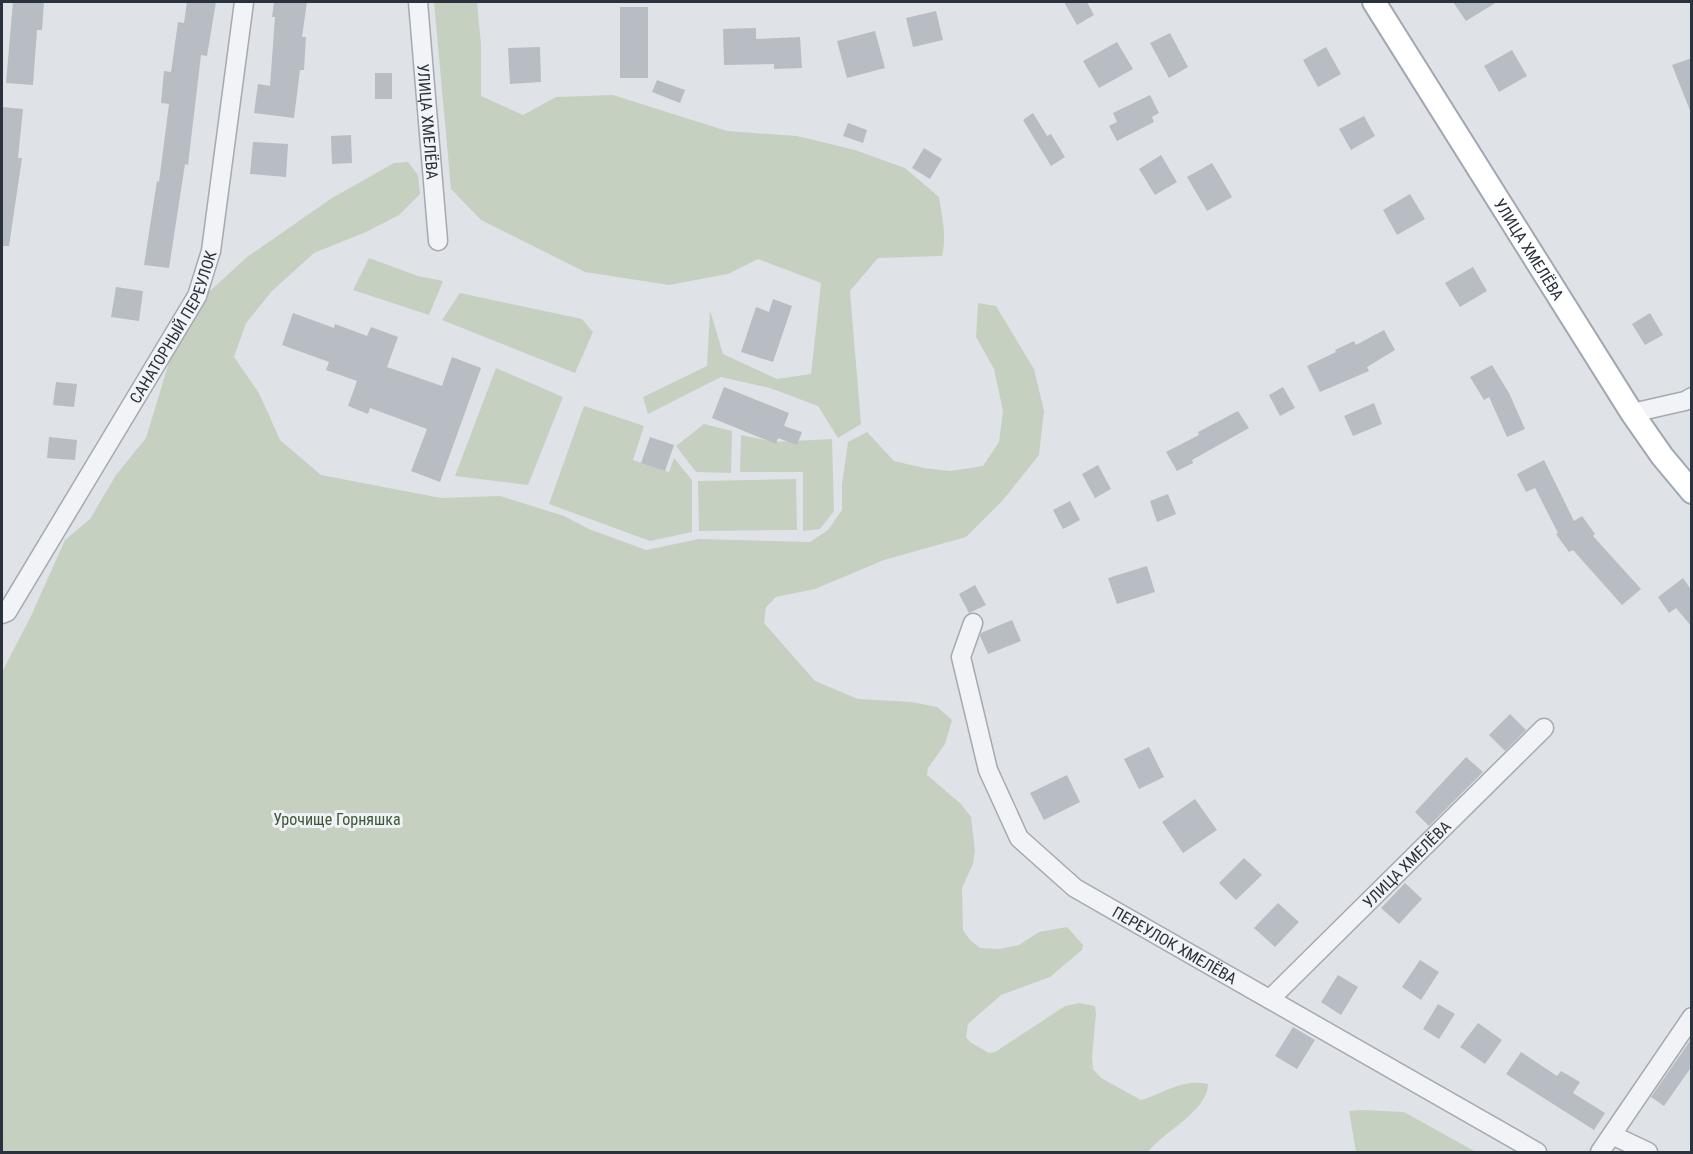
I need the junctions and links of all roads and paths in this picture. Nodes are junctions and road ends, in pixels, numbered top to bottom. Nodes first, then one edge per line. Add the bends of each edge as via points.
1 (244, 2) edge
2 (418, 2) edge
3 (1374, 2) edge
4 (438, 241) dead end
5 (1692, 397) edge
6 (1632, 413) junction
7 (1692, 492) edge
8 (2, 614) edge
9 (973, 623) dead end
10 (1544, 728) dead end
11 (1270, 999) junction
12 (1692, 1017) edge
13 (1612, 1135) junction
14 (1537, 1152) edge
15 (1600, 1152) edge
16 (1648, 1152) edge

1 - 8 street, САНАТОРНЫЙ ПЕРЕУЛОК via 211,251 197,296 7,612
2 - 4 street, УЛИЦА ХМЕЛЁВА
3 - 6 main road, УЛИЦА ХМЕЛЁВА
5 - 6 street
6 - 7 main road, УЛИЦА ХМЕЛЁВА
9 - 11 street, ПЕРЕУЛОК ХМЕЛЁВА via 962,657 988,770 1019,838 1075,888
10 - 11 street, УЛИЦА ХМЕЛЁВА
11 - 14 street, ПЕРЕУЛОК ХМЕЛЁВА
12 - 13 street
13 - 15 street
13 - 16 street

